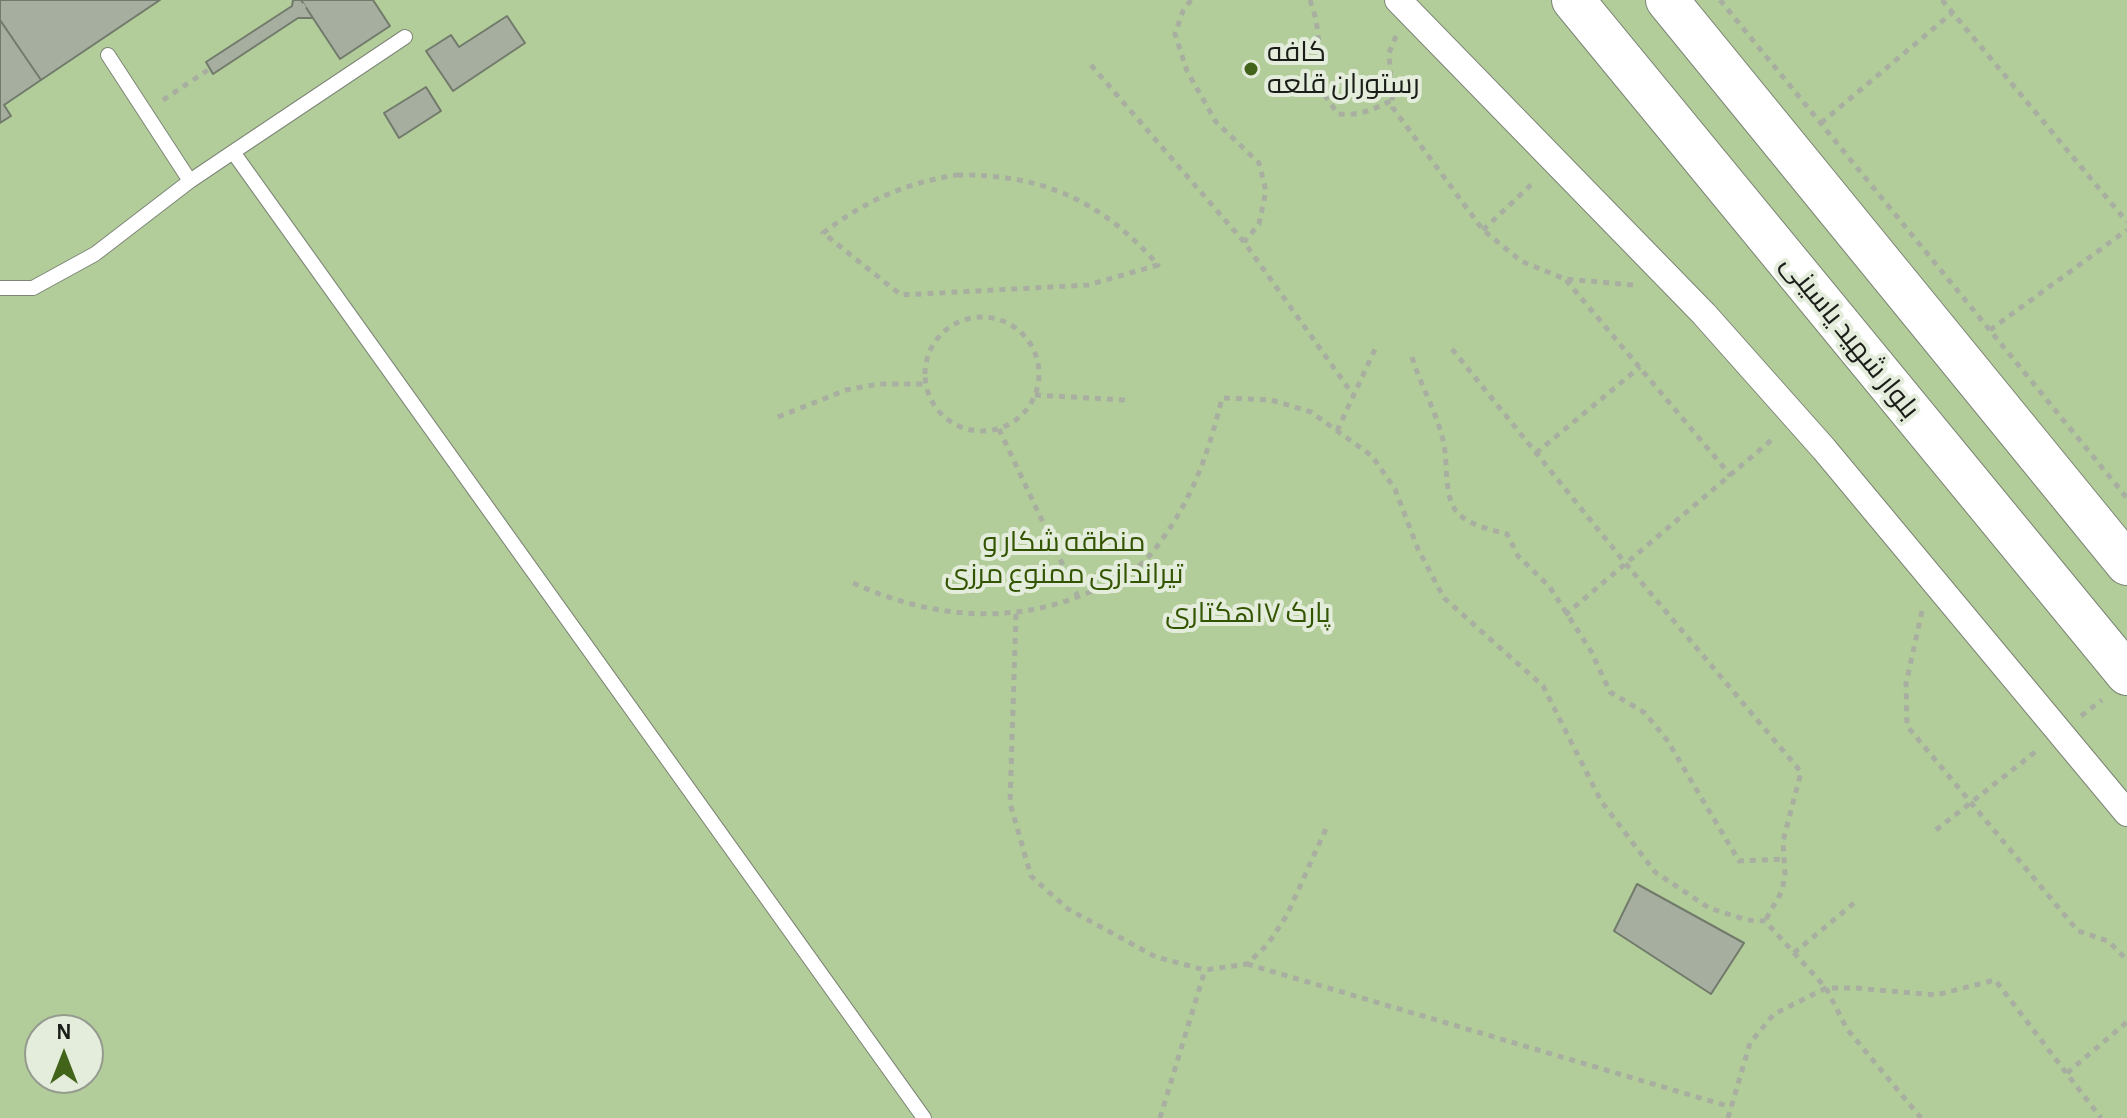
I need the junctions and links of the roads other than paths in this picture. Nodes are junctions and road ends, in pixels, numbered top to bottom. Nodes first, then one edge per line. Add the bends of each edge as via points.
1 (1573, 0) edge
2 (1667, 0) edge
3 (1402, 4) edge
4 (405, 37) dead end
5 (108, 55) dead end
6 (233, 152) junction
7 (190, 181) junction
8 (0, 288) edge
9 (2127, 564) edge
10 (2116, 686) edge
11 (2127, 813) edge
12 (924, 1118) edge

1 - 10 main road, بلوار شهید یاسینی
2 - 9 main road
3 - 11 street via 1686,296 1797,419
4 - 6 lane
5 - 7 lane
6 - 7 lane
6 - 12 lane
7 - 8 lane via 95,254 33,288

